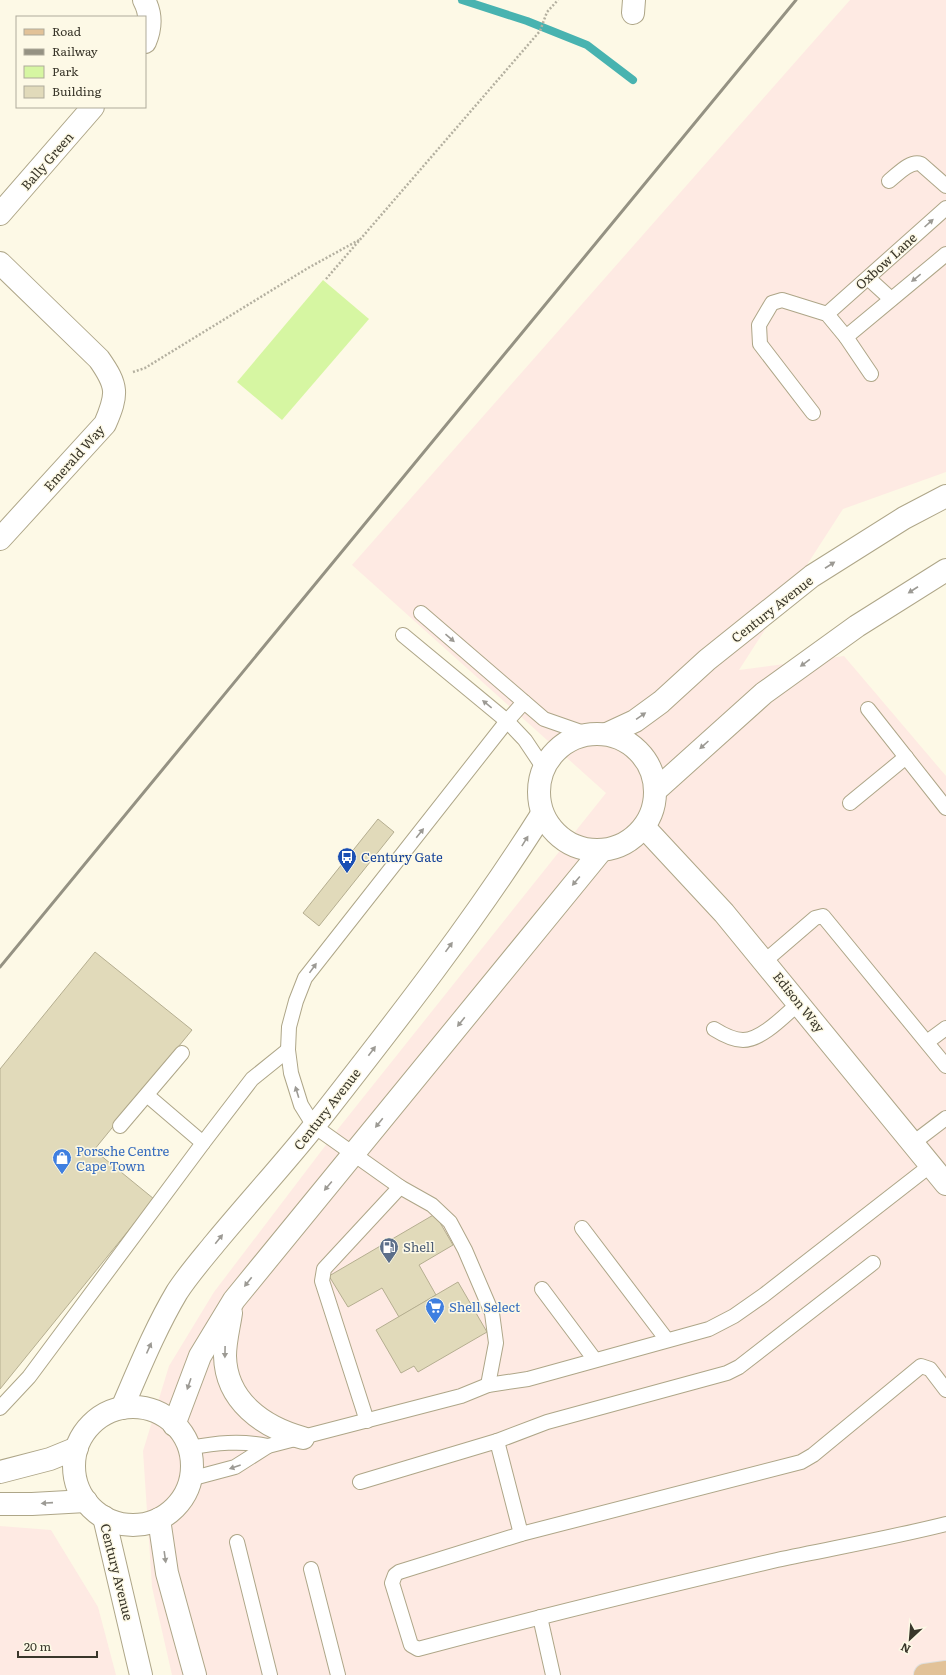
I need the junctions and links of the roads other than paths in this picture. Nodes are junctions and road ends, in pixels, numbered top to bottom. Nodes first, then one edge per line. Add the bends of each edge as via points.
1 (144, 0) edge
2 (146, 38) edge
3 (92, 108) edge
4 (889, 181) dead end
5 (946, 186) edge
6 (946, 208) edge
7 (0, 214) edge
8 (946, 254) edge
9 (0, 263) edge
10 (868, 278) junction
11 (891, 299) junction
12 (827, 314) junction
13 (846, 337) junction
14 (871, 374) dead end
15 (813, 413) dead end
16 (946, 496) edge
17 (0, 540) edge
18 (946, 570) edge
19 (421, 613) dead end
20 (403, 635) dead end
21 (524, 702) junction
22 (868, 709) dead end
23 (507, 721) junction
24 (597, 734) junction
25 (906, 757) junction
26 (543, 768) junction
27 (656, 790) junction
28 (850, 803) dead end
29 (946, 808) edge
30 (542, 814) junction
31 (644, 827) junction
32 (601, 851) junction
33 (765, 961) junction
34 (799, 1003) junction
35 (946, 1028) edge
36 (714, 1029) dead end
37 (927, 1042) junction
38 (288, 1050) junction
39 (182, 1053) dead end
40 (946, 1066) edge
41 (148, 1096) junction
42 (946, 1118) edge
43 (120, 1126) dead end
44 (314, 1126) junction
45 (203, 1143) junction
46 (913, 1143) junction
47 (352, 1156) junction
48 (931, 1165) junction
49 (946, 1184) edge
50 (400, 1187) junction
51 (582, 1228) dead end
52 (873, 1263) dead end
53 (542, 1289) dead end
54 (234, 1300) junction
55 (667, 1340) junction
56 (595, 1360) junction
57 (488, 1385) junction
58 (946, 1390) edge
59 (0, 1408) edge
60 (122, 1408) junction
61 (367, 1421) junction
62 (174, 1425) junction
63 (303, 1438) junction
64 (497, 1441) junction
65 (268, 1446) junction
66 (77, 1448) junction
67 (188, 1448) junction
68 (0, 1472) edge
69 (190, 1479) junction
70 (360, 1482) dead end
71 (86, 1502) junction
72 (0, 1504) edge
73 (104, 1517) junction
74 (159, 1519) junction
75 (946, 1524) edge
76 (521, 1534) junction
77 (237, 1542) dead end
78 (311, 1569) dead end
79 (540, 1617) junction
80 (946, 1672) edge
81 (141, 1675) edge
82 (195, 1675) edge
83 (270, 1675) edge
84 (338, 1675) edge
85 (553, 1675) edge
86 (925, 1675) edge

1 - 2 street via 150,23
3 - 7 street, Bally Green
4 - 5 lane via 916,162
10 -> 6 lane, Oxbow Lane
8 -> 11 lane
9 - 17 street, Emerald Way via 99,359 115,388 113,406 105,424
10 - 11 lane
10 - 12 lane, Oxbow Lane
11 - 13 lane
12 - 13 lane
12 - 15 lane via 776,300 772,302 759,325 760,344
13 - 14 lane
24 -> 16 street, Century Avenue via 635,721 812,576 904,518
18 -> 27 street via 856,626 764,693
19 -> 21 lane
23 -> 20 lane
21 - 23 lane
21 - 24 lane via 544,719
22 - 25 lane
23 - 26 lane via 525,740
38 -> 23 lane via 296,1001 305,978
24 - 26 street via 568,741 554,752
24 - 27 street via 622,739 635,748 646,760 653,774
25 - 28 lane
25 - 29 lane
26 - 30 street via 538,798
27 - 31 street via 653,810
30 - 32 street via 549,827 566,841 586,850
44 -> 30 street, Century Avenue via 512,862
31 - 32 street via 622,845
31 - 33 street, Edison Way
32 -> 47 street
33 - 34 street, Edison Way
33 - 37 lane via 815,918 823,916
34 - 36 lane via 773,1025 750,1039 735,1039
34 - 46 street, Edison Way
35 - 37 lane
37 - 40 lane
44 -> 38 lane via 301,1105 291,1073
38 - 45 lane via 252,1079
39 - 41 lane
41 - 43 lane
41 - 45 lane
42 - 46 lane
44 - 47 lane
60 -> 44 street, Century Avenue via 158,1326 177,1292 251,1199
45 - 59 lane via 30,1377
46 - 48 street, Edison Way
47 - 50 lane
47 -> 54 street
48 - 49 street, Edison Way
48 - 55 lane via 734,1316 709,1329
50 - 57 lane via 443,1214 465,1250 492,1312 496,1343
50 - 61 lane via 324,1270 322,1276
51 - 55 lane
52 - 64 lane via 739,1367 727,1373 547,1422
53 - 56 lane
54 -> 62 street via 200,1356
54 -> 63 street via 225,1350 226,1372 231,1385 247,1407 264,1422 283,1433
55 - 56 lane
56 - 57 lane via 528,1379
57 - 61 lane via 461,1396
58 - 76 lane via 930,1369 921,1366 813,1455 801,1462
60 - 62 street via 150,1410 162,1415
60 - 66 street via 98,1419 82,1436
61 - 63 lane
62 - 67 street via 183,1435
63 - 65 lane
64 - 70 lane
64 - 76 lane
65 - 67 lane via 250,1442 229,1442
65 -> 69 lane via 235,1467
66 - 68 street via 50,1459
66 - 71 street via 74,1466 76,1479
67 - 69 street via 192,1463
69 - 74 street via 179,1503
71 -> 72 street
71 - 73 street
73 - 74 street via 133,1525
73 - 81 street, Century Avenue
74 -> 82 street via 167,1573
75 - 79 lane via 779,1560
76 - 79 lane via 399,1572 392,1583 411,1644 418,1649
77 - 83 lane
78 - 84 lane
79 - 85 lane
80 - 86 main road

